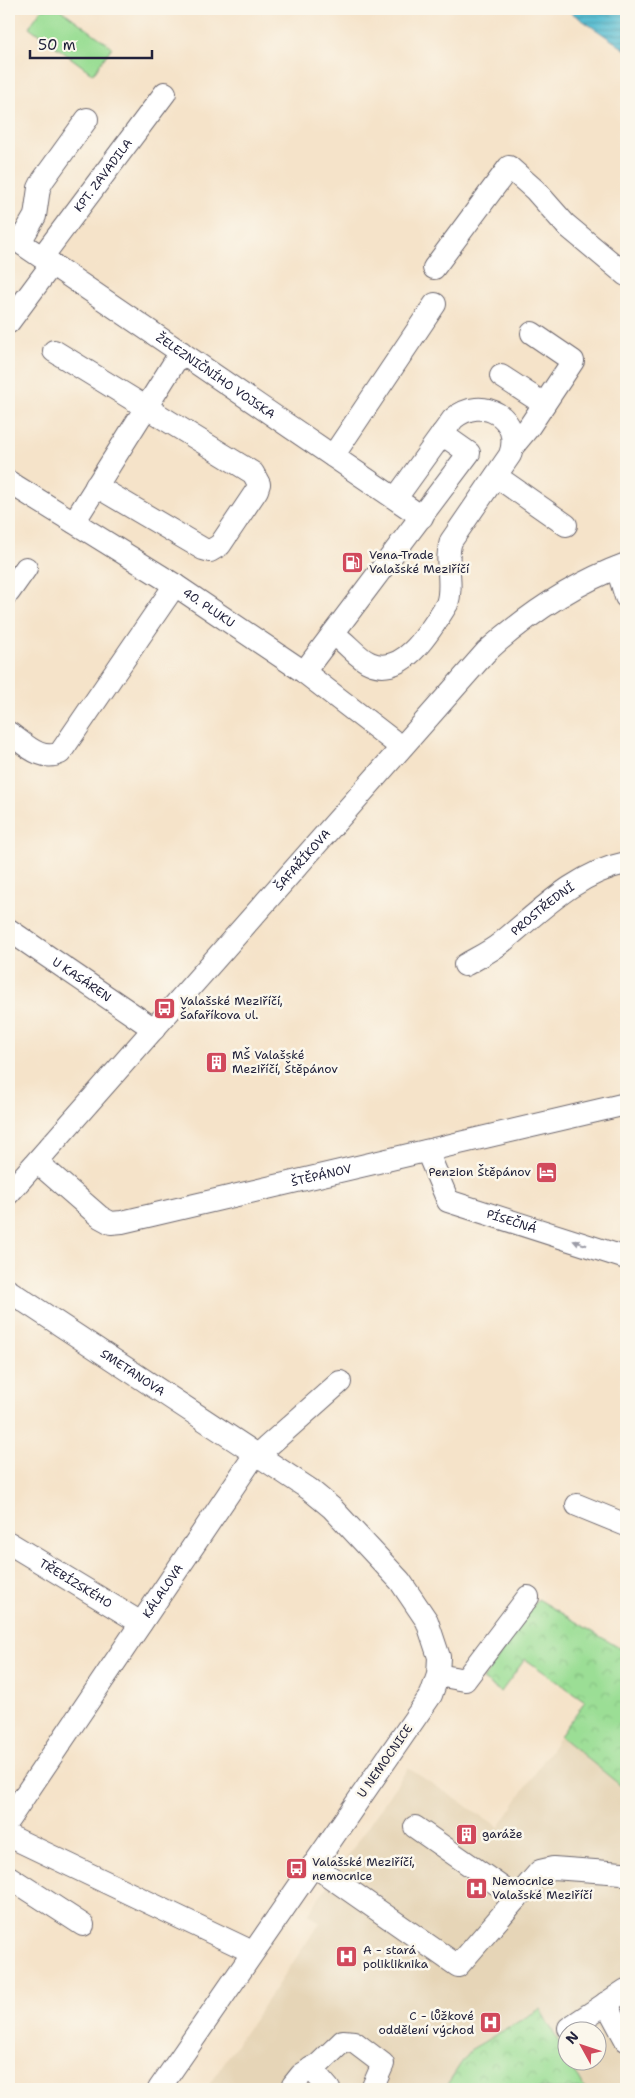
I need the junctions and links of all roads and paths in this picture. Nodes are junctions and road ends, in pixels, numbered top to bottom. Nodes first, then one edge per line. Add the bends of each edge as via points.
1 (165, 93) dead end
2 (87, 119) dead end
3 (14, 239) edge
4 (47, 261) junction
5 (434, 268) dead end
6 (626, 275) edge
7 (435, 304) dead end
8 (9, 322) edge
9 (532, 333) dead end
10 (54, 351) dead end
11 (181, 352) junction
12 (501, 376) dead end
13 (544, 404) junction
14 (146, 406) junction
15 (442, 434) junction
16 (514, 445) junction
17 (333, 456) junction
18 (496, 476) junction
19 (9, 482) edge
20 (96, 486) junction
21 (396, 498) junction
22 (422, 517) junction
23 (74, 522) junction
24 (566, 525) dead end
25 (621, 566) edge
26 (26, 568) dead end
27 (175, 585) junction
28 (9, 592) edge
29 (626, 597) edge
30 (333, 634) junction
31 (304, 672) junction
32 (9, 733) edge
33 (401, 747) junction
34 (626, 863) edge
35 (9, 930) edge
36 (465, 966) dead end
37 (154, 1029) junction
38 (626, 1104) edge
39 (427, 1151) junction
40 (37, 1162) junction
41 (9, 1193) edge
42 (626, 1258) edge
43 (9, 1291) edge
44 (340, 1382) dead end
45 (256, 1454) junction
46 (577, 1505) dead end
47 (626, 1525) edge
48 (9, 1543) edge
49 (528, 1597) dead end
50 (141, 1623) junction
51 (438, 1676) junction
52 (10, 1820) edge
53 (414, 1826) dead end
54 (314, 1866) junction
55 (626, 1875) edge
56 (9, 1877) edge
57 (516, 1898) junction
58 (83, 1925) dead end
59 (244, 1948) dead end
60 (626, 1990) edge
61 (606, 2003) junction
62 (582, 2020) edge
63 (626, 2040) edge
64 (311, 2068) junction
65 (293, 2085) dead end
66 (159, 2089) edge
67 (329, 2089) edge
68 (372, 2089) edge

1 - 4 street, KPT. ZAVADILA
2 - 3 street via 43,180 35,216
3 - 4 street, ŽELEZNIČNÍHO VOJSKA
4 - 8 street, KPT. ZAVADILA
4 - 11 street, ŽELEZNIČNÍHO VOJSKA
5 - 6 street via 509,167 565,224
7 - 17 street
9 - 13 street via 574,361
10 - 14 street
11 - 14 street
11 - 17 street, ŽELEZNIČNÍHO VOJSKA
12 - 13 street
13 - 16 street
14 - 20 street
14 - 20 street via 253,474 257,479 257,490 220,544 210,550 202,549
15 - 16 street via 462,411 479,408 497,414 510,427 514,433
15 - 21 street
15 - 22 street via 469,453
16 - 18 street
17 - 21 street, ŽELEZNIČNÍHO VOJSKA
18 - 24 street
18 - 30 street via 451,541 448,556 450,596 410,654 395,664 371,664
19 - 23 street, 40. PLUKU
20 - 23 street
21 - 22 street, ŽELEZNIČNÍHO VOJSKA
22 - 30 street
23 - 27 street, 40. PLUKU
25 - 29 street
25 - 33 street, ŠAFAŘÍKOVA via 560,594 519,622 475,663
26 - 28 street
27 - 31 street, 40. PLUKU
27 - 32 street via 60,753 51,757 41,755
30 - 31 street
31 - 33 street, 40. PLUKU
33 - 37 street, ŠAFAŘÍKOVA
34 - 36 street, PROSTŘEDNÍ via 610,866 574,885 499,944
35 - 37 street, U KASÁREN
37 - 40 street, ŠAFAŘÍKOVA
38 - 39 street, ŠTĚPÁNOV
39 - 40 street, ŠTĚPÁNOV via 116,1223 100,1217
42 -> 39 street, PÍSEČNÁ via 448,1201
40 - 41 street, ŠAFAŘÍKOVA
43 - 45 street, SMETANOVA
44 - 45 street, KÁLALOVA
45 - 50 street, KÁLALOVA
45 - 51 street, U NEMOCNICE via 332,1508 400,1581 432,1632 439,1657
46 - 47 street
48 - 50 street, TŘEBÍZSKÉHO
49 - 51 street via 465,1680
50 - 52 street, KÁLALOVA
51 - 54 street, U NEMOCNICE via 431,1695
52 - 59 street
53 - 57 street
54 - 57 street via 458,1966
54 - 66 street, U NEMOCNICE via 295,1906
55 - 57 street via 553,1868 540,1871
56 - 58 street
60 - 61 street
61 - 62 street
61 - 63 street
64 - 65 street
64 - 67 street
64 - 68 street via 343,2041 354,2042 383,2064

